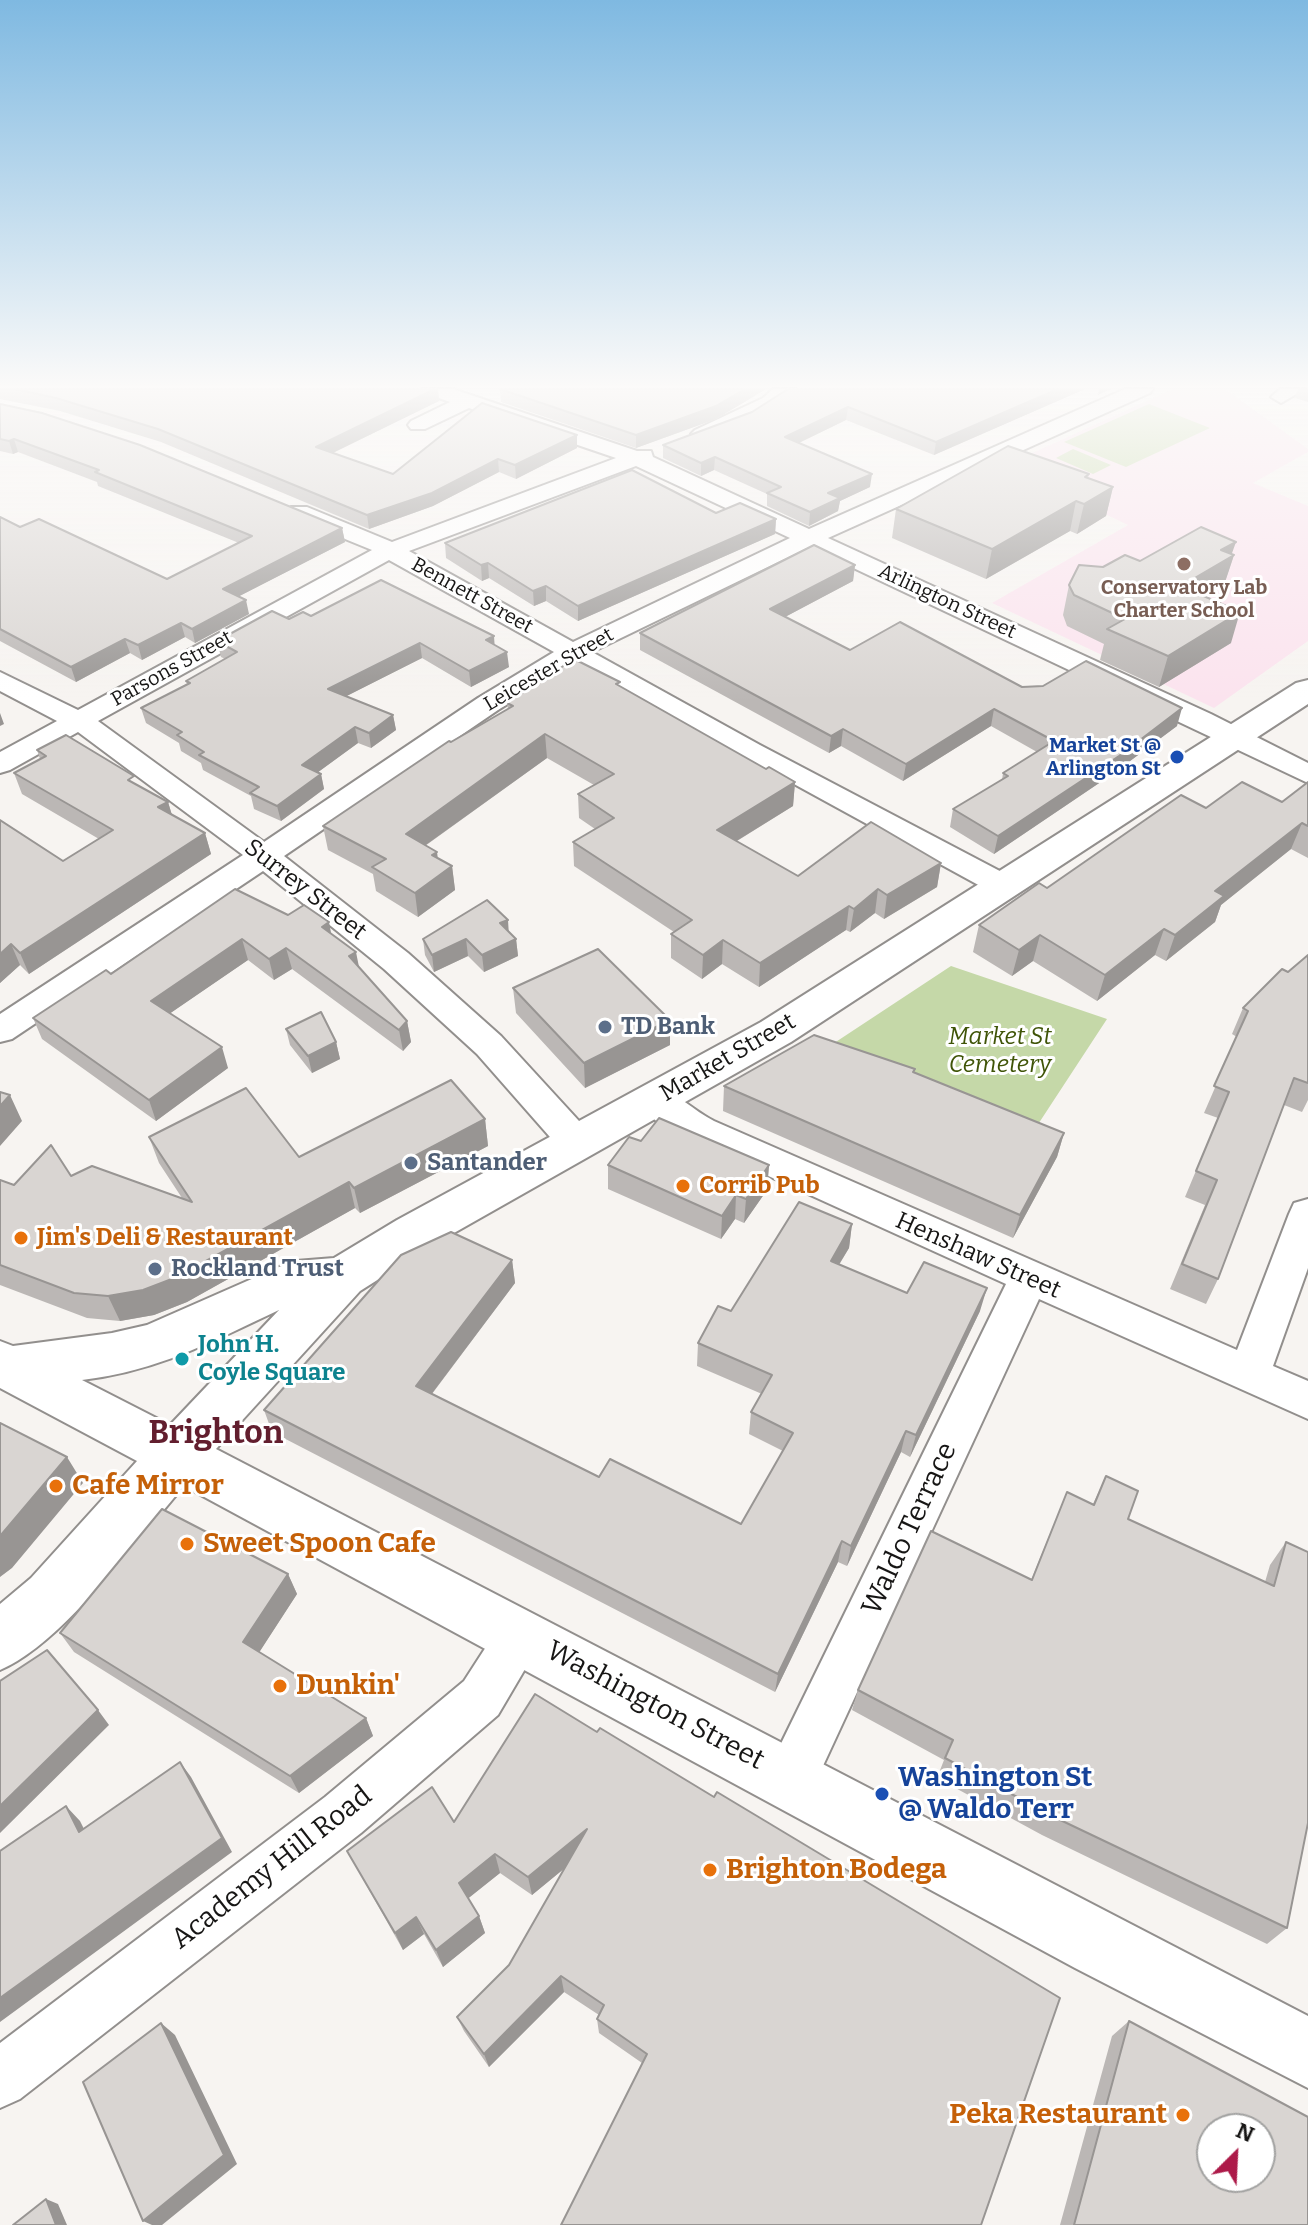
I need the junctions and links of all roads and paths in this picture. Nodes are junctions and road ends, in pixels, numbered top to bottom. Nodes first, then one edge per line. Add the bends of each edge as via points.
1 (541, 493) edge
2 (714, 493) edge
3 (910, 493) edge
4 (283, 506) edge
5 (811, 537) junction
6 (392, 552) junction
7 (574, 651) junction
8 (1080, 665) junction
9 (0, 680) edge
10 (1054, 680) edge
11 (1308, 690) edge
12 (77, 721) junction
13 (1235, 737) junction
14 (0, 764) edge
15 (1308, 774) edge
16 (264, 856) junction
17 (1004, 886) junction
18 (0, 1030) edge
19 (655, 1099) junction
20 (577, 1143) junction
21 (1308, 1214) edge
22 (343, 1277) junction
23 (1028, 1279) junction
24 (4, 1366) edge
25 (1249, 1375) junction
26 (1308, 1401) edge
27 (177, 1456) junction
28 (521, 1635) junction
29 (0, 1641) edge
30 (791, 1778) junction
31 (1308, 2053) edge
32 (0, 2079) edge

1 - 6 street, Parsons Street
2 - 5 street, Arlington Street
3 - 5 street, Leicester Street
4 - 6 street, Bennett Street
5 - 7 street, Leicester Street
5 - 8 street, Arlington Street
6 - 7 street, Bennett Street
6 - 12 street, Parsons Street via 372,558
7 - 16 street, Leicester Street
7 - 17 street, Bennett Street
8 - 10 street
8 - 13 street, Arlington Street
9 - 12 street, Surrey Street
11 - 13 main road, Market Street
12 - 14 street, Parsons Street
12 - 16 street, Surrey Street
13 - 15 street, Arlington Street
13 - 17 main road, Market Street
16 - 18 street, Leicester Street
16 - 20 street, Surrey Street via 396,961 489,1045
17 - 19 main road, Market Street via 776,1032
19 - 20 main road, Market Street
19 - 23 street, Henshaw Street via 701,1131
20 - 22 main road, Market Street
21 - 25 street
22 - 24 main road via 296,1281 155,1345
22 - 27 main road, Market Street
23 - 25 street, Henshaw Street
23 - 30 street, Waldo Terrace
24 - 27 main road, Washington Street
25 - 26 street, Henshaw Street
27 - 28 main road, Washington Street
27 - 29 main road, Market Street via 51,1597
28 - 30 main road, Washington Street
28 - 32 street, Academy Hill Road via 481,1698 331,1825
30 - 31 main road, Washington Street

